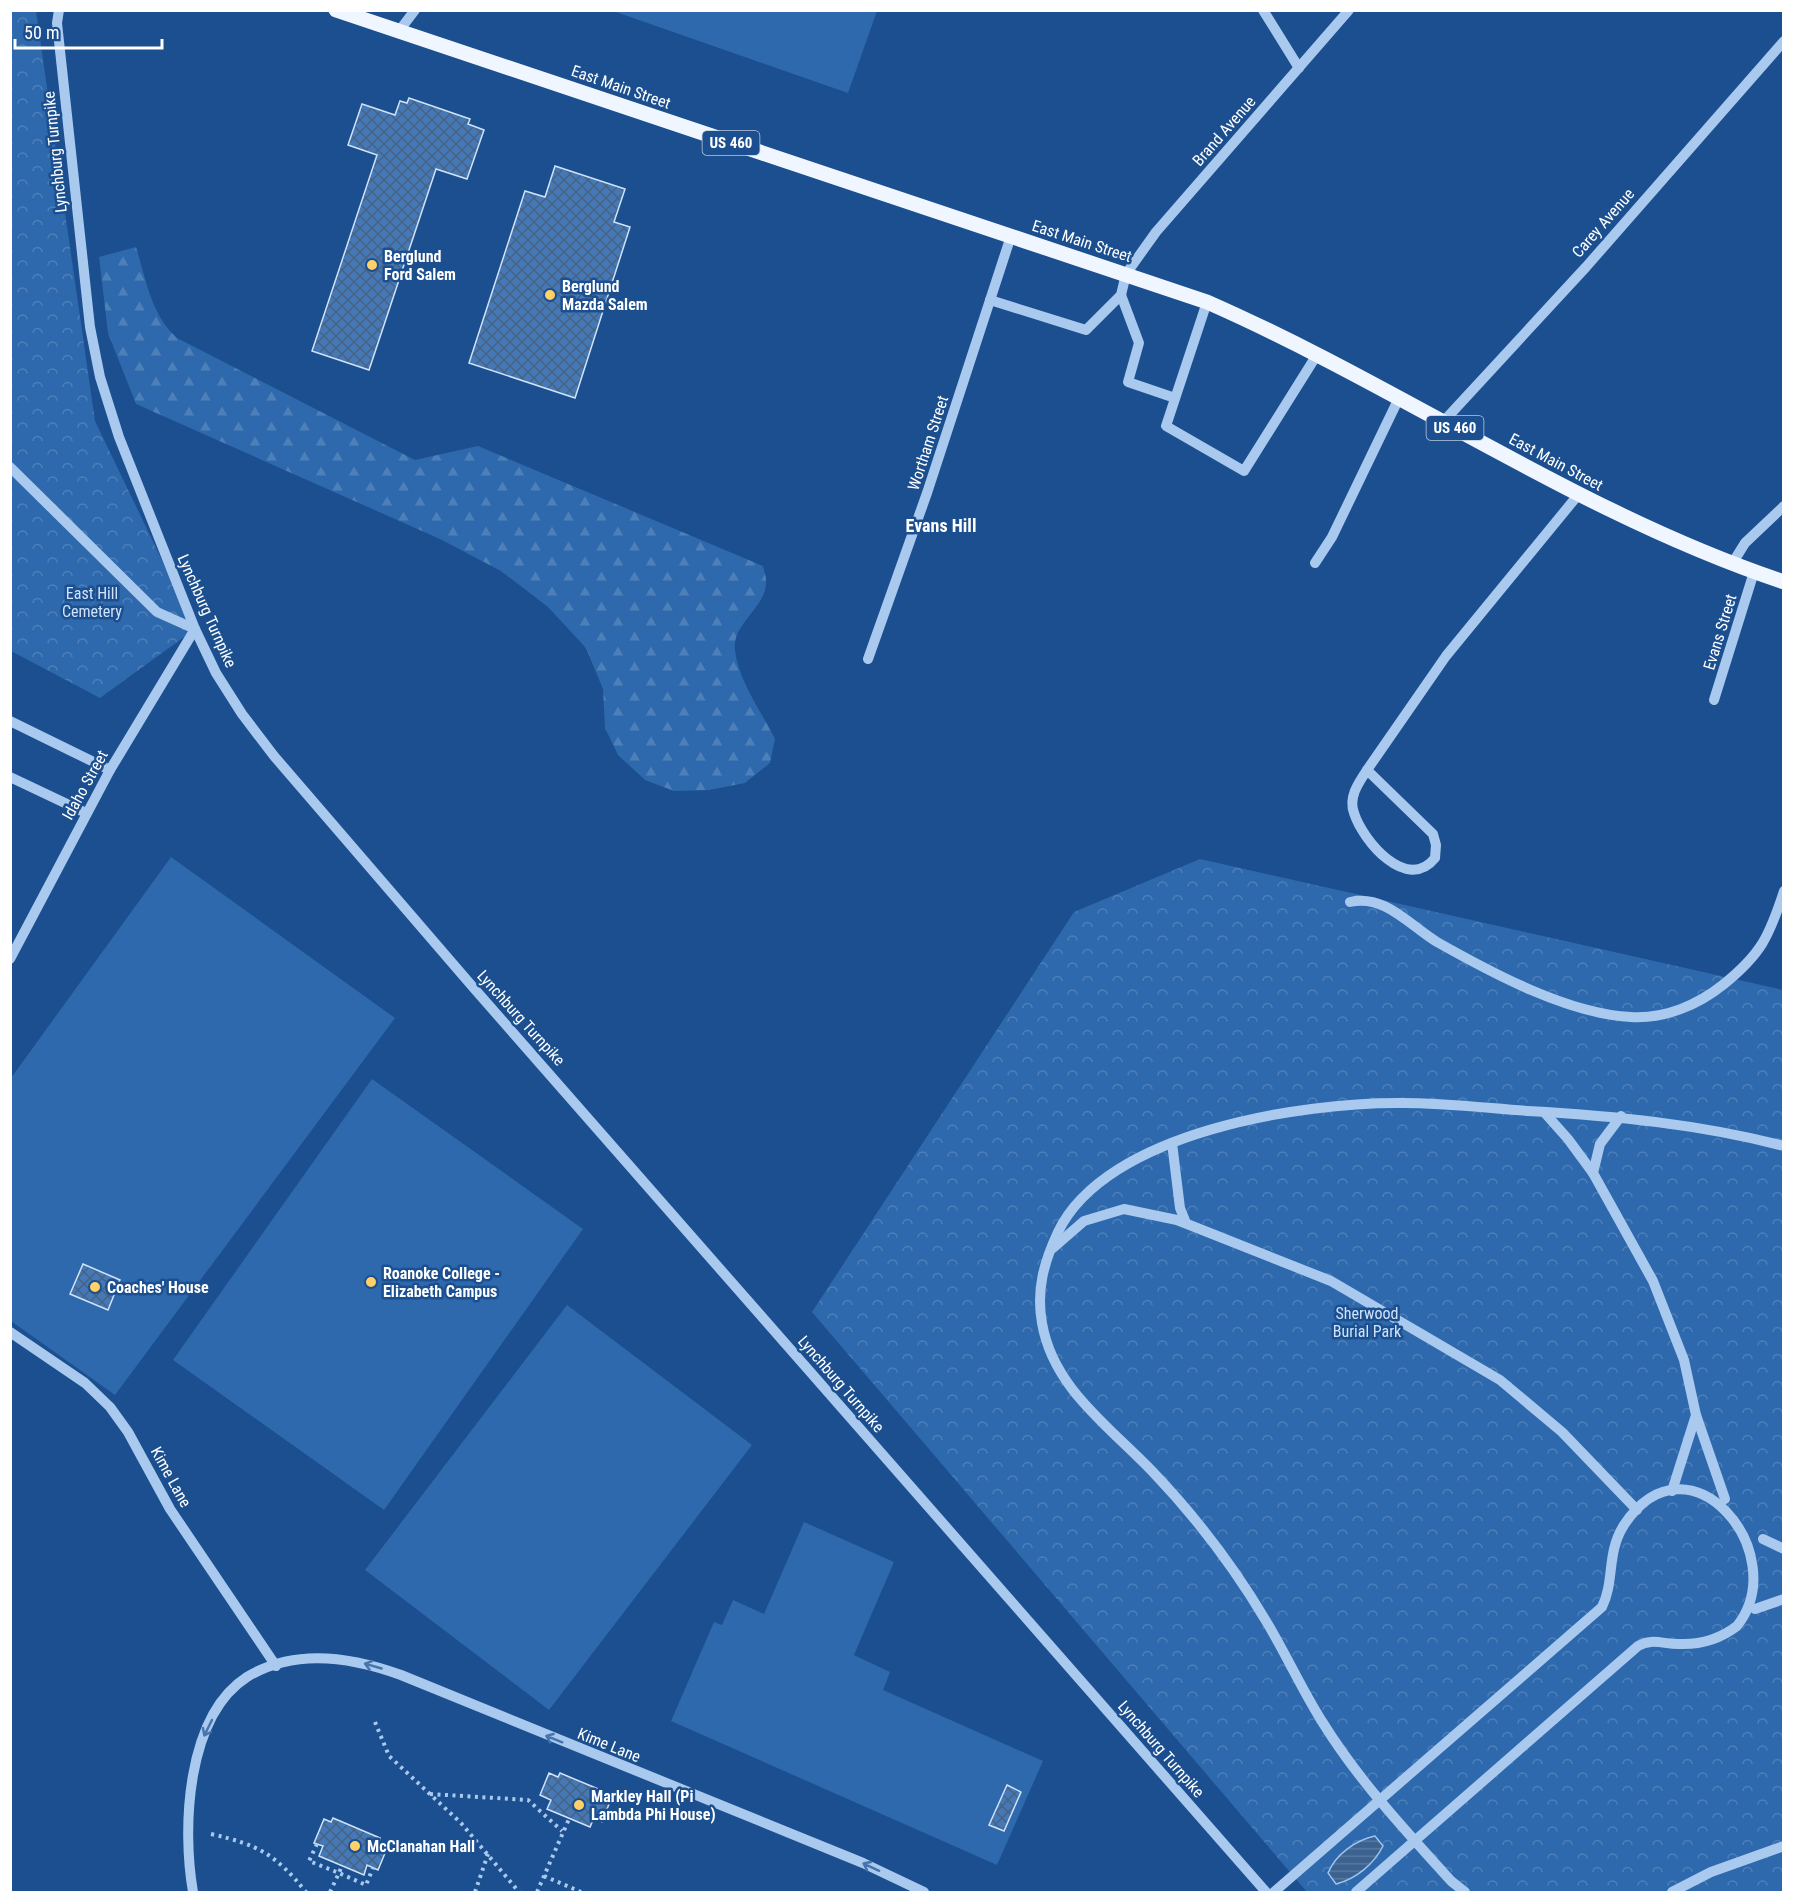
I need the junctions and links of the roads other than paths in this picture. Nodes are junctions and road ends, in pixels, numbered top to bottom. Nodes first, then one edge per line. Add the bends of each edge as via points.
1 (59, 10) edge
2 (336, 10) edge
3 (415, 10) edge
4 (1263, 10) edge
5 (1349, 10) edge
6 (399, 31) junction
7 (1784, 41) edge
8 (1299, 68) junction
9 (1011, 236) junction
10 (1126, 274) junction
11 (1121, 295) junction
12 (990, 300) junction
13 (1207, 302) junction
14 (1318, 353) junction
15 (1175, 398) junction
16 (1399, 398) junction
17 (1443, 422) junction
18 (10, 467) edge
19 (1578, 495) junction
20 (1784, 506) edge
21 (1315, 563) dead end
22 (1732, 564) junction
23 (1754, 572) junction
24 (1784, 582) edge
25 (195, 629) junction
26 (868, 658) dead end
27 (1714, 700) dead end
28 (10, 721) edge
29 (110, 770) junction
30 (1367, 770) junction
31 (10, 777) edge
32 (86, 813) junction
33 (1784, 891) edge
34 (1350, 902) dead end
35 (14, 944) edge
36 (10, 959) edge
37 (1544, 1112) junction
38 (1621, 1116) junction
39 (1172, 1143) junction
40 (1784, 1146) edge
41 (1593, 1173) junction
42 (1186, 1223) junction
43 (1048, 1252) junction
44 (10, 1332) edge
45 (1696, 1415) junction
46 (1672, 1491) junction
47 (1725, 1499) junction
48 (1637, 1510) junction
49 (1742, 1510) dead end
50 (1756, 1526) dead end
51 (1763, 1539) junction
52 (1784, 1549) edge
53 (1767, 1553) dead end
54 (1764, 1594) dead end
55 (1784, 1599) edge
56 (1755, 1610) junction
57 (276, 1665) junction
58 (1381, 1801) junction
59 (1415, 1841) junction
60 (1784, 1846) edge
61 (193, 1893) edge
62 (924, 1893) edge
63 (1266, 1893) edge
64 (1274, 1893) edge
65 (1356, 1893) edge
66 (1465, 1893) edge
67 (1672, 1893) edge

1 - 25 street, Lynchburg Turnpike via 57,23 75,198 90,327 100,376 119,437
2 - 6 main road, East Main Street / US 460
3 - 6 street
4 - 8 street
5 - 8 street, Brand Avenue
6 - 9 main road, East Main Street / US 460
7 - 17 street, Carey Avenue via 1586,267
8 - 10 street, Brand Avenue via 1156,232
9 - 10 main road, East Main Street / US 460
9 - 12 street, Wortham Street
10 - 11 street
10 - 13 main road, East Main Street / US 460
11 - 12 street via 1086,330
11 - 15 street via 1139,343 1128,382
12 - 26 street, Wortham Street
13 - 14 main road, East Main Street / US 460
13 - 15 street
14 - 15 street via 1244,471 1166,426
14 - 16 main road, East Main Street / US 460
16 - 17 main road, East Main Street / US 460
16 - 21 street via 1332,537
17 - 19 main road, East Main Street / US 460
18 - 25 street via 157,612
19 - 22 main road, East Main Street / US 460
19 - 30 street via 1446,656
20 - 22 street via 1744,543
22 - 23 main road, East Main Street / US 460
23 - 24 main road, East Main Street / US 460
23 - 27 street, Evans Street
25 - 29 street, Idaho Street
25 - 63 street, Lynchburg Turnpike via 223,683 274,756
28 - 29 street
29 - 32 street, Idaho Street
30 - 30 street via 1356,786 1353,812 1387,859 1400,868 1421,870 1435,858 1433,834
31 - 32 street
32 - 35 street, Idaho Street
33 - 34 street via 1762,948 1748,964 1714,992 1687,1007 1663,1015 1633,1017 1570,1004 1468,959 1381,903 1363,899
35 - 36 street, Idaho Street
37 - 38 street
37 - 39 street via 1401,1103 1340,1106 1223,1127
37 - 41 street
38 - 40 street via 1687,1125
38 - 41 street via 1600,1144
39 - 42 street via 1180,1208
39 - 43 street via 1130,1161 1084,1194 1065,1216
41 - 45 street via 1653,1281 1684,1360
42 - 43 street via 1124,1209 1084,1221
42 - 48 street via 1331,1281 1500,1380 1562,1432
43 - 58 street via 1039,1303 1042,1327 1064,1378 1081,1402 1152,1471 1234,1571 1323,1723
44 - 57 street, Kime Lane via 85,1383 110,1407 170,1509
45 - 46 street
45 - 47 street
46 - 47 street via 1702,1491
46 - 48 street
47 - 49 street
48 - 58 street via 1614,1544 1602,1607
50 - 51 street
51 - 52 street
51 - 53 street
54 - 56 street
55 - 56 street
56 - 59 street via 1737,1626 1700,1644 1651,1641 1638,1646
57 -> 61 street, Kime Lane via 247,1677 231,1691 204,1737 189,1791
62 -> 57 street, Kime Lane via 863,1863 374,1665 314,1658
58 - 59 street
58 - 64 street
59 - 65 street
59 - 66 street
60 - 67 street via 1750,1856

